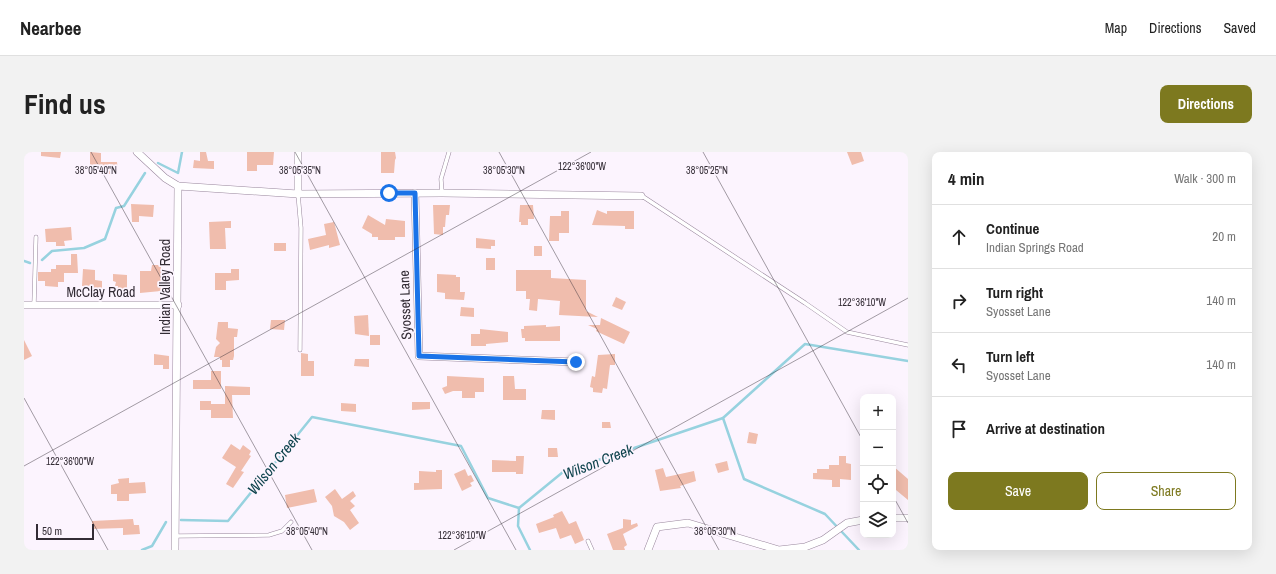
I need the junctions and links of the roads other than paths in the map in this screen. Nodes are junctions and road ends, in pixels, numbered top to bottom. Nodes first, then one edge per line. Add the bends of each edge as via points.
1 (137, 152) edge
2 (298, 152) edge
3 (449, 152) edge
4 (178, 186) junction
5 (415, 193) junction
6 (442, 193) junction
7 (298, 194) junction
8 (641, 196) joint
9 (36, 237) dead end
10 (24, 305) edge
11 (34, 305) junction
12 (178, 305) junction
13 (908, 344) edge
14 (300, 350) dead end
15 (576, 362) dead end
16 (896, 518) edge
17 (908, 518) edge
18 (860, 521) edge
19 (291, 522) dead end
20 (175, 536) junction
21 (588, 541) dead end
22 (174, 550) edge
23 (592, 550) edge
24 (648, 550) edge

1 - 4 street via 165,178
2 - 7 street
3 - 6 lane via 441,179
4 - 7 street
4 - 12 street, Indian Valley Road
5 - 6 street
5 - 7 street
5 - 15 street, Syosset Lane via 419,356
6 - 8 street
7 - 14 lane via 301,228
8 - 13 lane via 846,332
9 - 11 lane
10 - 11 street, McClay Road
11 - 12 street, McClay Road
12 - 20 street, Indian Valley Road
16 - 17 street
18 - 24 street via 847,523 805,547 779,550 688,523 657,527
19 - 20 lane via 282,531 269,535
20 - 22 street, Indian Valley Road
21 - 23 lane

